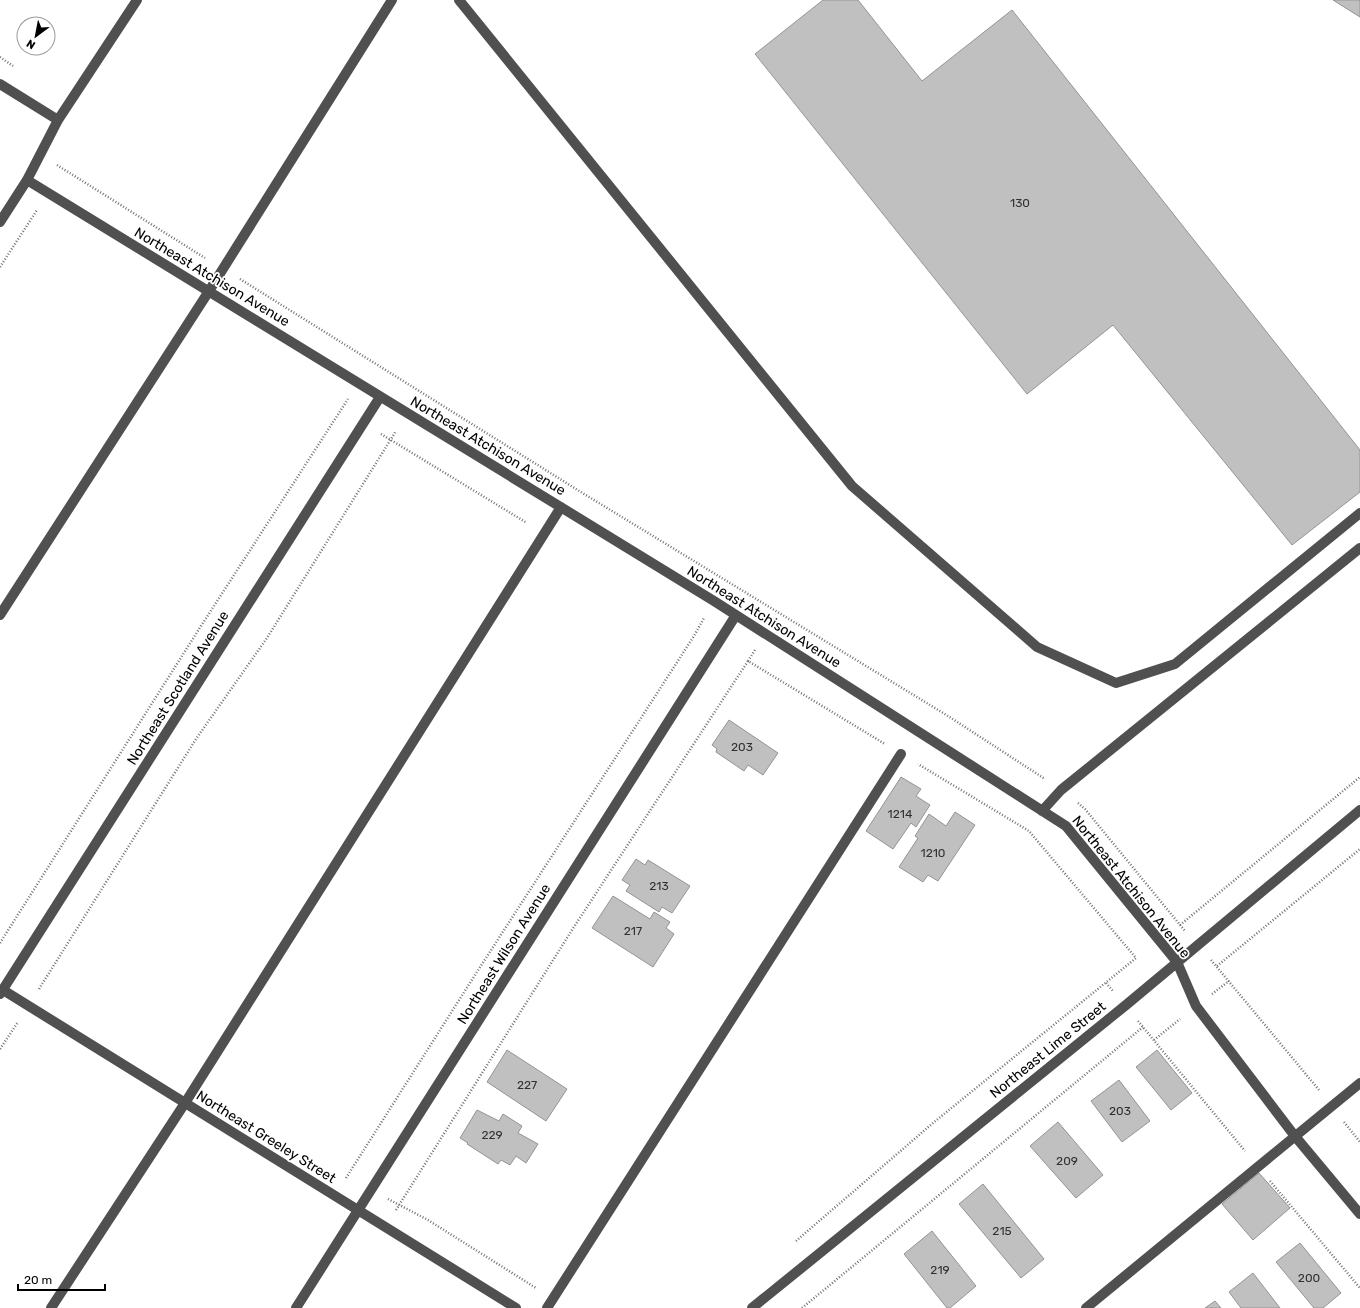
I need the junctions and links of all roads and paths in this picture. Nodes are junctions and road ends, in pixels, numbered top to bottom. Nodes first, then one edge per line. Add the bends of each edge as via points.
1 (137, 0) edge
2 (392, 0) edge
3 (459, 0) edge
4 (0, 84) edge
5 (58, 120) junction
6 (63, 170) dead end
7 (27, 180) junction
8 (48, 193) junction
9 (0, 222) edge
10 (0, 267) edge
11 (209, 291) junction
12 (371, 361) dead end
13 (359, 383) junction
14 (380, 397) junction
15 (406, 413) junction
16 (363, 424) junction
17 (391, 440) junction
18 (561, 507) junction
19 (1360, 513) edge
20 (544, 534) junction
21 (1360, 548) edge
22 (714, 601) junction
23 (0, 615) edge
24 (736, 615) junction
25 (766, 634) junction
26 (748, 661) junction
27 (901, 754) junction
28 (1360, 777) edge
29 (1360, 810) edge
30 (1042, 811) junction
31 (1360, 849) edge
32 (1180, 925) dead end
33 (0, 943) edge
34 (1178, 962) junction
35 (1217, 966) dead end
36 (1106, 983) junction
37 (1, 992) edge
38 (1126, 1005) junction
39 (28, 1006) junction
40 (1143, 1027) junction
41 (0, 1049) edge
42 (1360, 1083) edge
43 (185, 1103) junction
44 (1294, 1135) junction
45 (1258, 1167) junction
46 (372, 1188) junction
47 (334, 1196) junction
48 (398, 1206) junction
49 (358, 1210) junction
50 (1360, 1214) edge
51 (386, 1228) junction
52 (796, 1241) dead end
53 (1360, 1288) edge
54 (552, 1298) junction
55 (51, 1308) edge
56 (296, 1308) edge
57 (516, 1308) edge
58 (547, 1308) edge
59 (752, 1308) edge
60 (802, 1308) edge
61 (1086, 1308) edge

1 - 5 street
2 - 11 street
3 - 19 street via 852,486 1037,647 1116,682 1175,664
4 - 5 street
5 - 7 street
6 - 8 path
7 - 8 street, Northeast Atchison Avenue
7 - 9 street
8 - 10 path
8 - 11 street, Northeast Atchison Avenue
11 - 13 street, Northeast Atchison Avenue
11 - 23 street
12 - 13 path
13 - 14 street, Northeast Atchison Avenue
13 - 33 path
14 - 15 street, Northeast Atchison Avenue
14 - 16 street, Northeast Scotland Avenue
15 - 17 path
15 - 18 street, Northeast Atchison Avenue
16 - 17 path
16 - 37 street, Northeast Scotland Avenue
17 - 20 path
17 - 39 path via 267,638 196,739
18 - 20 street
18 - 22 street, Northeast Atchison Avenue
20 - 43 street
21 - 30 street via 1061,790
22 - 24 street, Northeast Atchison Avenue
22 - 47 path via 686,649 474,974
24 - 25 street, Northeast Atchison Avenue
24 - 46 street, Northeast Wilson Avenue
25 - 26 path
25 - 30 street, Northeast Atchison Avenue
26 - 27 path
26 - 48 path via 572,930
27 - 36 path via 1029,831 1136,958
27 - 54 street
28 - 32 path
29 - 34 street, Northeast Lime Street
30 - 34 street, Northeast Atchison Avenue via 1066,826
31 - 35 path
34 - 38 street, Northeast Lime Street
34 - 44 street, Northeast Atchison Avenue via 1196,1006
36 - 38 path
36 - 52 path via 934,1123
37 - 39 street, Northeast Greeley Street
38 - 40 path
38 - 59 street, Northeast Lime Street
39 - 41 path
39 - 43 street, Northeast Greeley Street
40 - 45 path
40 - 60 path
42 - 44 street
43 - 47 street, Northeast Greeley Street
43 - 55 street
44 - 45 street
44 - 50 street, Northeast Atchison Avenue
45 - 53 path
45 - 61 street
46 - 48 path
46 - 49 street, Northeast Wilson Avenue
47 - 49 street, Northeast Greeley Street
48 - 51 path
48 - 54 path via 428,1220
49 - 51 street, Northeast Greeley Street
49 - 56 street, Northeast Wilson Avenue
51 - 57 street, Northeast Greeley Street
54 - 58 street

